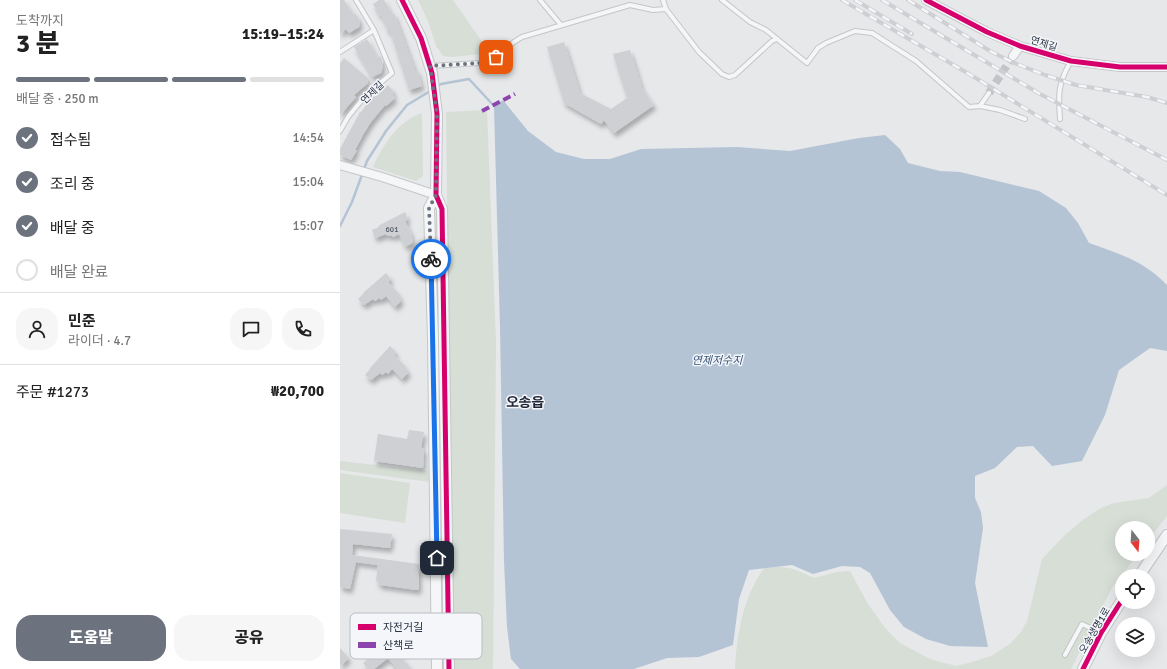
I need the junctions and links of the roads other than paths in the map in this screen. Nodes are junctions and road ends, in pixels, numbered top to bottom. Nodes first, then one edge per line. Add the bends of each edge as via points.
1 (356, 0) edge
2 (402, 0) edge
3 (540, 0) edge
4 (662, 0) edge
5 (722, 0) edge
6 (926, 0) edge
7 (666, 9) junction
8 (561, 25) junction
9 (374, 30) junction
10 (777, 39) junction
11 (1020, 46) junction
12 (340, 52) edge
13 (1013, 56) tunnel mouth
14 (1071, 61) junction
15 (1167, 67) edge
16 (431, 70) junction
17 (989, 93) tunnel mouth
18 (980, 106) junction
19 (1025, 119) dead end
20 (1060, 119) dead end
21 (340, 131) edge
22 (341, 165) edge
23 (436, 195) junction
24 (1167, 535) edge
25 (1144, 569) edge
26 (1116, 609) edge
27 (437, 613) edge
28 (448, 613) edge
29 (1101, 633) junction
30 (1065, 655) dead end
31 (437, 659) edge
32 (449, 659) edge
33 (437, 669) edge
34 (449, 669) edge
35 (1082, 669) edge

1 - 9 lane, 연제길
2 - 16 street via 421,38
3 - 8 lane
4 - 7 lane
5 - 10 lane
6 - 11 street, 연제길 via 986,32
7 - 8 lane via 654,10 630,5
7 - 10 lane via 699,52 722,74 729,77 735,75
8 - 16 lane via 511,43 488,61
9 - 12 lane
9 - 21 lane, 연제길 via 392,73 366,95
10 - 18 lane via 807,63 818,48 826,43 855,31 872,33 916,61 969,107
11 - 13 street
11 - 14 street, 연제길
14 - 15 street, 연제길 via 1120,67
14 - 20 lane via 1063,74 1058,96
16 - 23 street via 437,114
17 - 18 lane
18 - 19 lane
22 - 23 street
23 - 27 street via 429,208
23 - 28 street via 442,210
24 - 25 street
26 - 29 street, 오송생명1로
29 - 30 lane via 1082,624
29 - 35 street, 오송생명1로
31 - 33 street
32 - 34 street

